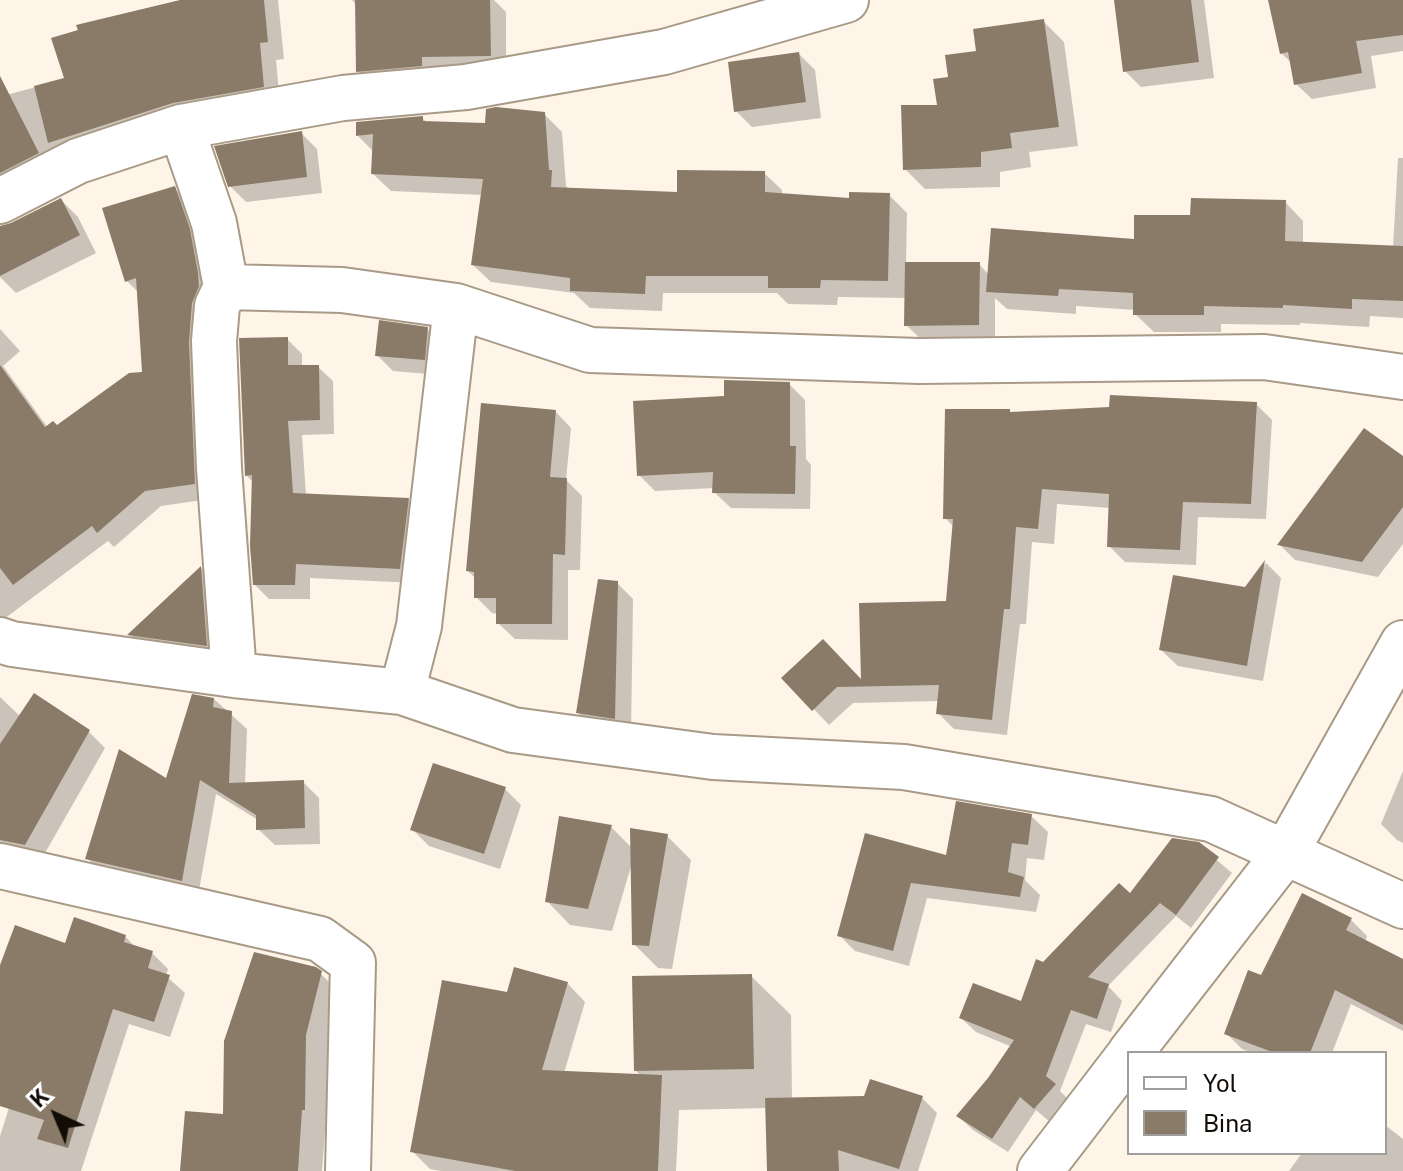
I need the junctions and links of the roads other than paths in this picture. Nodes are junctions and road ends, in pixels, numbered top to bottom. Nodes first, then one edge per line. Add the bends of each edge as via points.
1 (846, 0) edge
2 (181, 127) junction
3 (0, 201) edge
4 (226, 287) junction
5 (456, 306) junction
6 (1403, 377) edge
7 (0, 640) edge
8 (1403, 643) edge
9 (234, 675) junction
10 (402, 692) junction
11 (1286, 852) junction
12 (1, 869) edge
13 (1403, 906) edge
14 (1132, 1051) edge
15 (1127, 1059) edge
16 (1059, 1165) edge
17 (348, 1171) edge

1 - 2 street via 664,52 466,87 343,98
2 - 3 street via 78,161
2 - 4 street via 214,223
4 - 5 street via 342,290
4 - 9 street via 217,306 214,341
5 - 6 street via 590,350 919,361 1264,357
5 - 10 street via 419,626
7 - 9 street
8 - 11 street
9 - 10 street
10 - 11 street via 513,730 713,757 904,767 1211,819
11 - 13 street
11 - 14 street
12 - 17 street via 320,939 353,963
15 - 16 street

